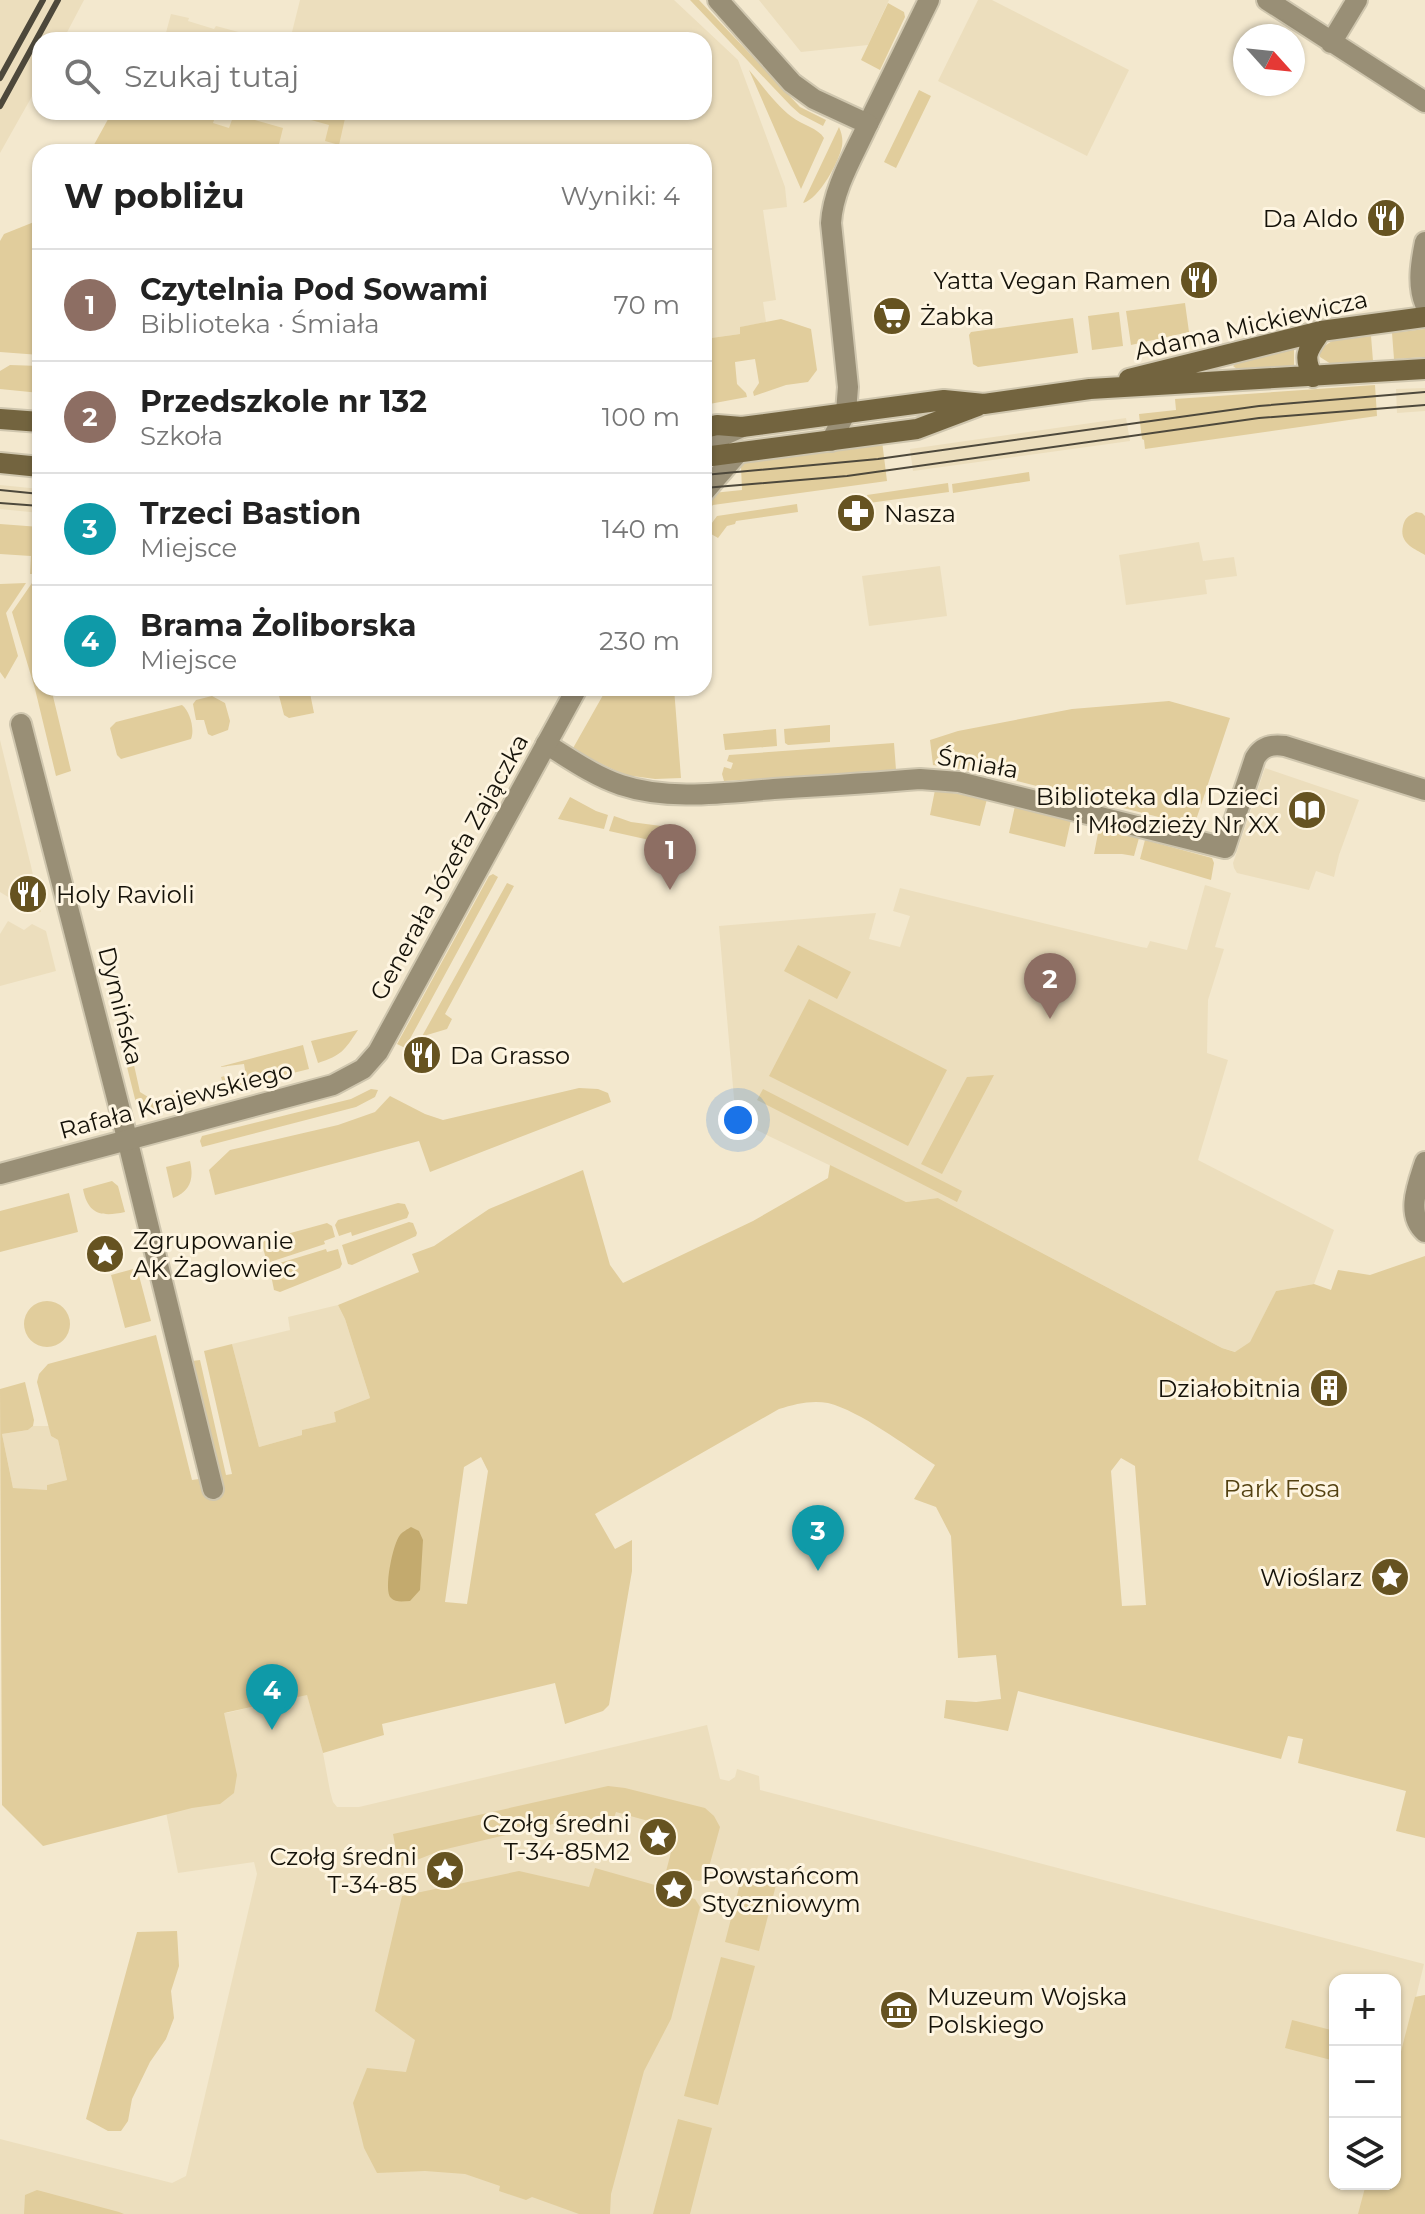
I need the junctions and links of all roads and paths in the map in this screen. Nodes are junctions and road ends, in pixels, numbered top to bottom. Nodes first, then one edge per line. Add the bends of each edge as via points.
1 (718, 0) edge
2 (929, 0) edge
3 (1267, 0) edge
4 (1357, 0) edge
5 (1331, 43) junction
6 (1425, 102) edge
7 (868, 124) junction
8 (1425, 242) edge
9 (1425, 304) edge
10 (1425, 317) edge
11 (1321, 331) junction
12 (1425, 369) edge
13 (1313, 377) junction
14 (1090, 389) junction
15 (984, 404) junction
16 (846, 412) junction
17 (0, 419) edge
18 (32, 421) edge
19 (712, 426) edge
20 (742, 427) junction
21 (831, 441) junction
22 (712, 442) edge
23 (738, 453) junction
24 (712, 456) edge
25 (0, 463) edge
26 (32, 466) edge
27 (712, 483) edge
28 (573, 696) edge
29 (21, 724) dead end
30 (546, 744) junction
31 (1425, 790) edge
32 (363, 1069) joint
33 (128, 1140) junction
34 (1425, 1162) edge
35 (0, 1174) edge
36 (1420, 1224) edge
37 (213, 1489) dead end

1 - 7 street via 792,83
2 - 7 street
3 - 5 street
4 - 5 street
5 - 6 street
7 - 16 street via 842,181 831,223
8 - 9 street via 1420,293
10 - 11 main road, Adama Mickiewicza
11 - 13 main road via 1306,364
11 - 14 main road, Adama Mickiewicza
12 - 13 main road, Adama Mickiewicza
13 - 14 main road, Adama Mickiewicza
14 - 15 main road, Adama Mickiewicza
15 - 16 main road, Adama Mickiewicza via 944,400
15 - 21 main road, Adama Mickiewicza via 917,429
16 - 20 main road, Adama Mickiewicza
16 - 21 street
17 - 18 main road
19 - 20 main road, Adama Mickiewicza
20 - 22 street
21 - 23 main road, Adama Mickiewicza
23 - 24 main road, Adama Mickiewicza
23 - 27 street
25 - 26 main road
28 - 30 street, Generała Józefa Zajączka
29 - 33 street, Dymińska
30 - 31 street, Śmiała via 602,777 652,791 698,794 942,779 1225,848 1255,758 1268,746 1285,746
30 - 32 street, Generała Józefa Zajączka via 378,1052
32 - 33 street, Rafała Krajewskiego via 333,1085
33 - 35 street, Rafała Krajewskiego
33 - 37 street, Dymińska
34 - 36 street via 1414,1202

